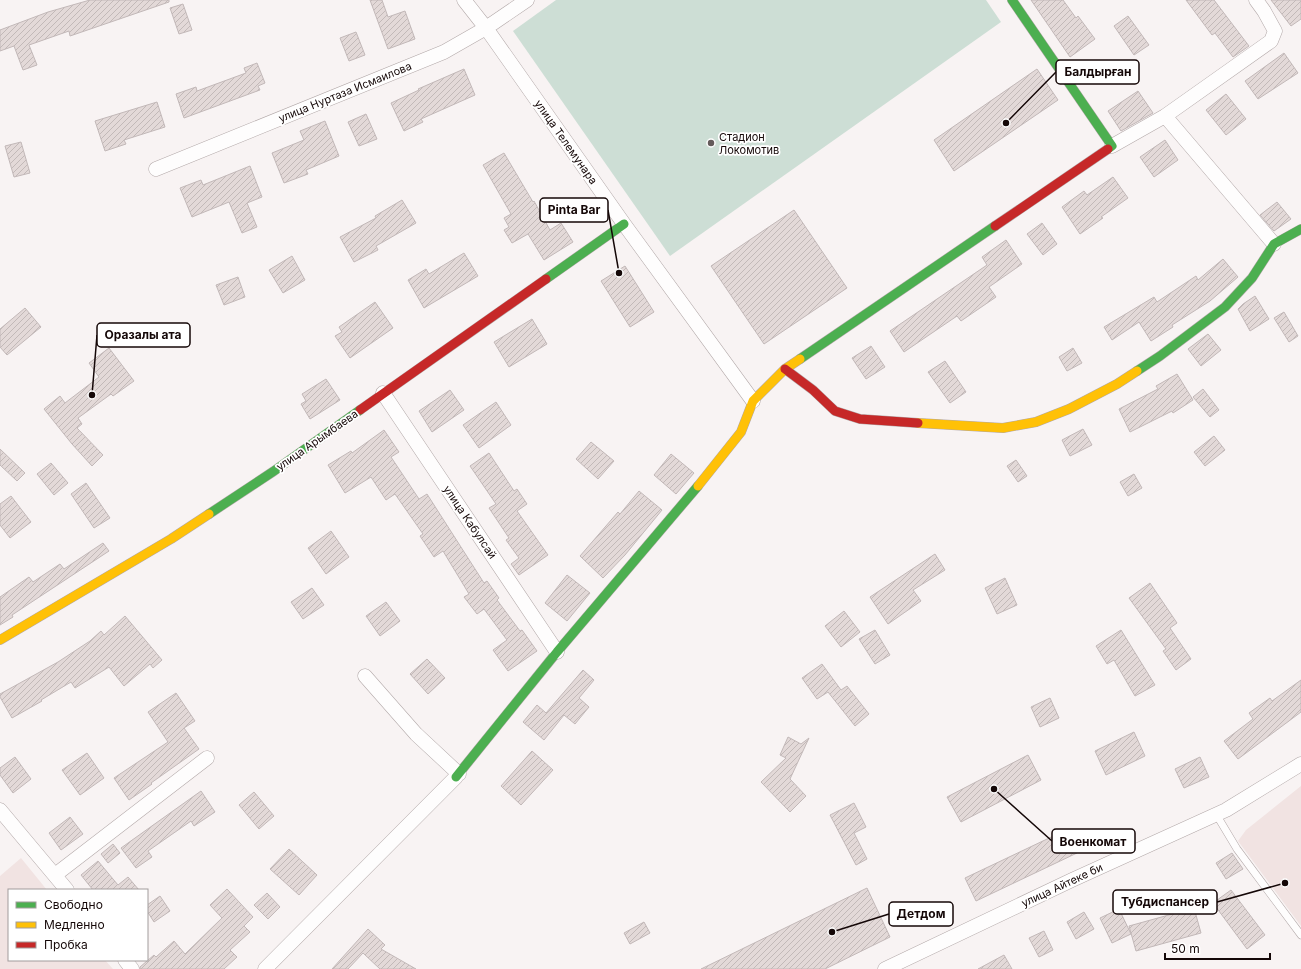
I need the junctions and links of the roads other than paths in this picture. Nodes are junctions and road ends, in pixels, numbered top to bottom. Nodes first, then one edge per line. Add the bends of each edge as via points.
1 (464, 0) edge
2 (527, 0) edge
3 (1012, 0) edge
4 (1256, 0) edge
5 (486, 28) junction
6 (1165, 116) junction
7 (1112, 146) junction
8 (156, 169) dead end
9 (624, 224) junction
10 (1301, 229) edge
11 (1274, 244) junction
12 (784, 369) junction
13 (383, 393) junction
14 (753, 401) junction
15 (0, 640) edge
16 (557, 652) junction
17 (365, 676) dead end
18 (207, 758) dead end
19 (1301, 764) edge
20 (457, 776) junction
21 (0, 810) edge
22 (1216, 814) junction
23 (55, 875) junction
24 (66, 889) edge
25 (1301, 935) edge
26 (126, 961) edge
27 (132, 969) edge
28 (265, 969) edge
29 (885, 969) edge

1 - 5 street, улица Телемунара
2 - 5 street, улица Нуртаза Исмаилова
3 - 7 street
4 - 6 street via 1275,31 1271,41
5 - 8 street, улица Нуртаза Исмаилова via 444,52
5 - 9 street, улица Телемунара
6 - 7 street
6 - 11 street
7 - 12 street
9 - 13 street, улица Арымбаева
9 - 14 street, улица Телемунара
10 - 11 street
11 - 12 street via 1252,278 1225,307 1160,356 1117,384 1069,409 1036,422 1003,428 860,420 835,411 813,390
12 - 14 street
13 - 15 street, улица Арымбаева via 274,471 171,539
13 - 16 street, улица Кабулсай
14 - 16 street via 741,432
16 - 20 street
17 - 20 street
18 - 23 street
19 - 22 street, улица Айтеке би
20 - 28 street
21 - 23 street
22 - 25 lane via 1237,849
22 - 29 street, улица Айтеке би
23 - 24 street
26 - 27 street

